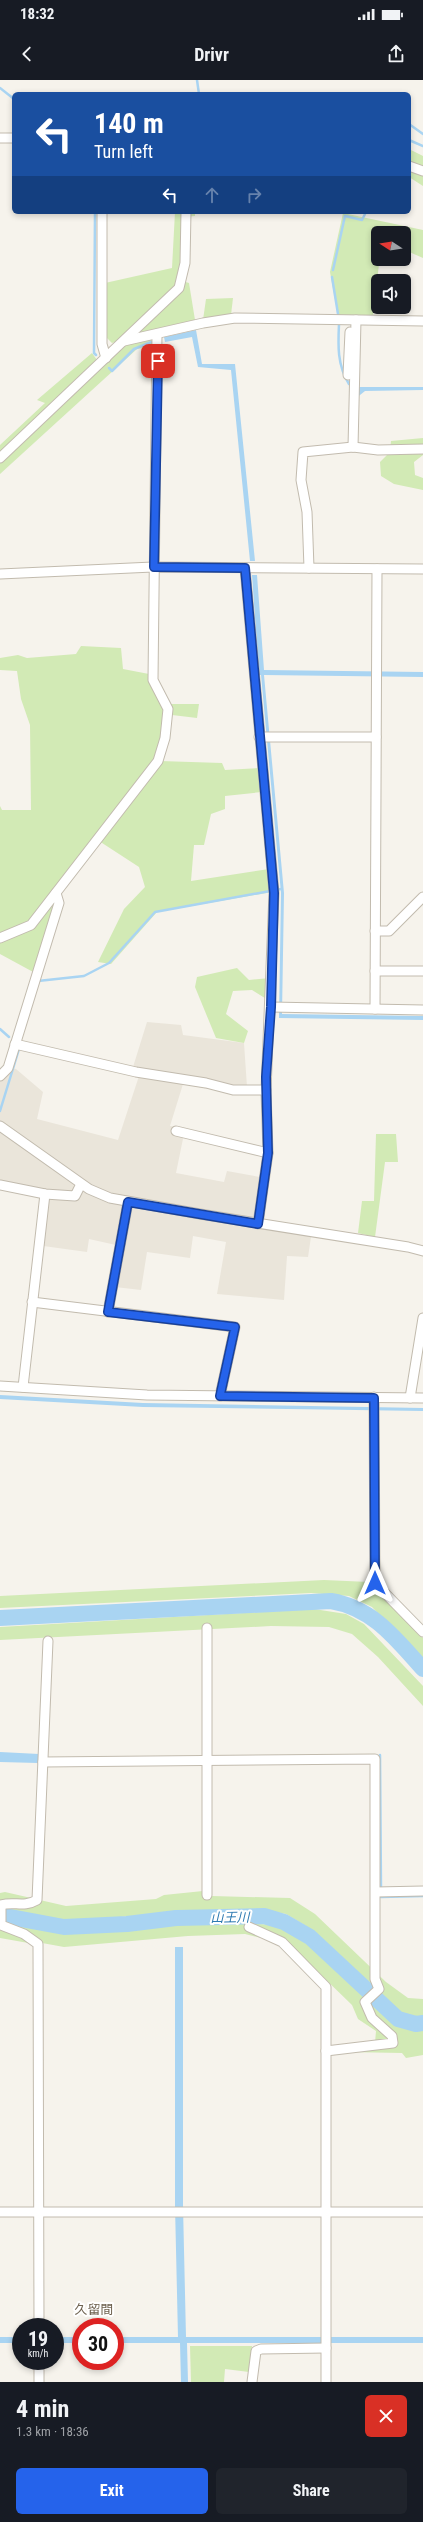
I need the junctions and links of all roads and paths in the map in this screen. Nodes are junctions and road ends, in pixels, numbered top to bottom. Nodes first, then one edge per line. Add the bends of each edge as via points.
1 (0, 138) edge
2 (12, 138) edge
3 (411, 167) edge
4 (423, 171) edge
5 (102, 214) edge
6 (186, 214) edge
7 (353, 320) junction
8 (423, 320) edge
9 (157, 334) junction
10 (124, 341) junction
11 (106, 358) junction
12 (348, 375) dead end
13 (353, 447) junction
14 (423, 449) edge
15 (0, 458) edge
16 (154, 567) junction
17 (245, 568) junction
18 (309, 568) junction
19 (377, 569) junction
20 (423, 569) edge
21 (0, 574) edge
22 (259, 737) junction
23 (376, 737) junction
24 (56, 893) junction
25 (423, 896) edge
26 (375, 931) junction
27 (0, 938) edge
28 (375, 971) junction
29 (423, 971) edge
30 (271, 1007) junction
31 (375, 1009) junction
32 (423, 1010) edge
33 (15, 1044) junction
34 (0, 1076) edge
35 (266, 1090) junction
36 (1, 1130) edge
37 (176, 1131) dead end
38 (268, 1153) junction
39 (81, 1184) junction
40 (0, 1185) edge
41 (45, 1194) junction
42 (128, 1202) junction
43 (258, 1224) junction
44 (423, 1251) edge
45 (32, 1302) junction
46 (108, 1312) junction
47 (423, 1318) edge
48 (0, 1386) edge
49 (23, 1387) junction
50 (220, 1396) junction
51 (410, 1398) junction
52 (423, 1398) edge
53 (374, 1401) junction
54 (206, 1628) dead end
55 (423, 1632) edge
56 (48, 1641) dead end
57 (207, 1761) junction
58 (43, 1762) junction
59 (423, 1891) edge
60 (376, 1892) junction
61 (207, 1895) dead end
62 (1, 1905) edge
63 (1, 1925) edge
64 (249, 1927) dead end
65 (326, 2051) junction
66 (0, 2212) edge
67 (39, 2212) junction
68 (325, 2212) junction
69 (423, 2212) edge
70 (39, 2318) edge
71 (326, 2343) junction
72 (39, 2370) edge
73 (39, 2382) edge
74 (252, 2382) edge
75 (326, 2382) edge

1 - 2 street
3 - 4 street
5 - 11 street via 102,344
6 - 10 street via 185,263 179,288
7 - 8 street
7 - 9 street via 235,318
7 - 12 street
7 - 13 street
9 - 10 street
9 - 16 street
10 - 11 street
11 - 15 street
13 - 14 street via 378,450
13 - 18 street via 303,452 301,480 307,512
16 - 17 street
16 - 21 street
16 - 24 street via 153,680 168,709 165,738 158,761
17 - 18 street
17 - 22 street
18 - 19 street
19 - 20 street
19 - 23 street
22 - 23 street
22 - 30 street via 274,891
23 - 26 street
24 - 27 street via 31,925
24 - 33 street via 59,903
25 - 26 street via 389,931
26 - 28 street
28 - 29 street
28 - 31 street
30 - 31 street
30 - 35 street via 267,1037
31 - 32 street
33 - 34 street via 8,1068
33 - 35 street via 136,1072 233,1090
35 - 38 street
36 - 39 street
37 - 38 street
38 - 43 street
39 - 41 street via 75,1196
39 - 42 street via 98,1194
40 - 41 street
41 - 45 street
42 - 43 street
42 - 46 street
43 - 44 street
45 - 46 street
45 - 49 street
46 - 50 street via 235,1327
47 - 51 street
48 - 49 street
49 - 50 street via 147,1395
50 - 53 street
51 - 52 street
51 - 53 street
53 - 55 street via 375,1583
54 - 57 street
56 - 58 street
57 - 58 street
57 - 60 street via 376,1759
57 - 61 street
58 - 62 street via 37,1900 28,1905 10,1902
59 - 60 street
60 - 65 street via 376,1979 379,1989 365,2002 372,2018 392,2036 393,2042
62 - 63 street
63 - 67 street via 24,1934 38,1944
64 - 65 street via 282,1942 326,1987
65 - 68 street
66 - 67 street
67 - 68 street
67 - 70 street
68 - 69 street
68 - 71 street
71 - 74 street via 256,2351
71 - 75 street
72 - 73 street

